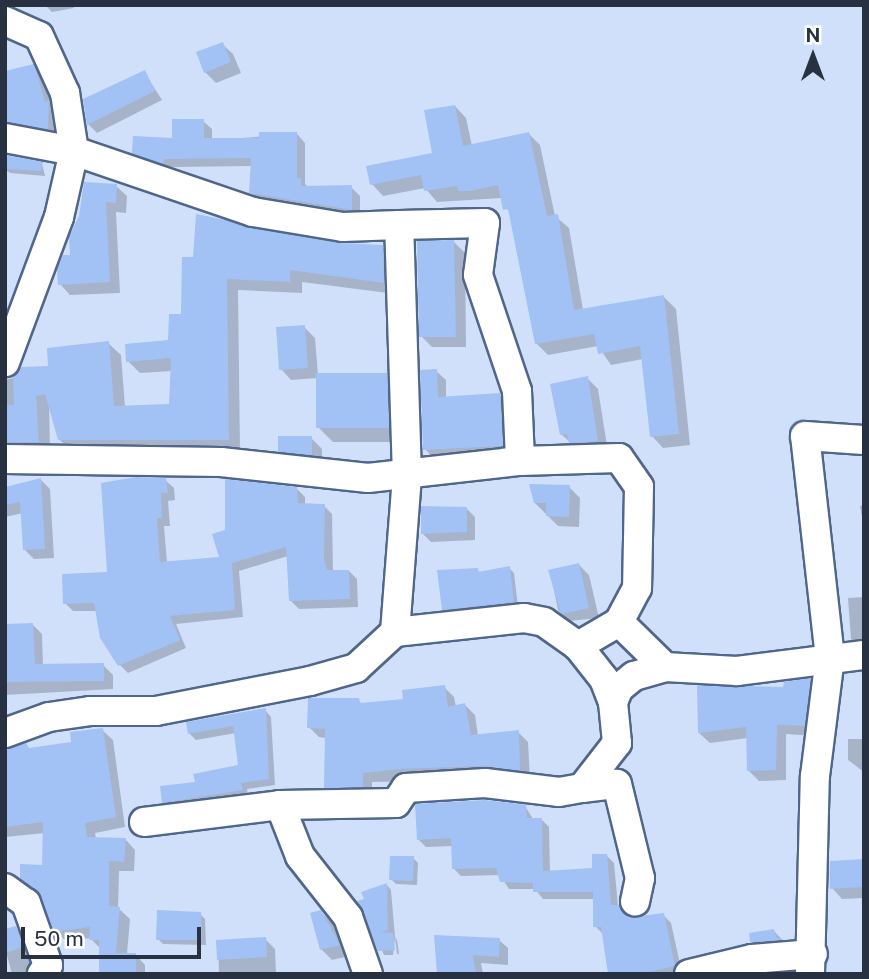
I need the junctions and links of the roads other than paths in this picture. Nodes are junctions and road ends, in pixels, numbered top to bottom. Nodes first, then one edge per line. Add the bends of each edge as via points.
1 (5, 21) edge
2 (5, 138) edge
3 (74, 151) junction
4 (399, 225) junction
5 (5, 362) edge
6 (864, 440) edge
7 (5, 459) edge
8 (520, 461) junction
9 (407, 476) junction
10 (619, 622) junction
11 (395, 632) junction
12 (578, 646) junction
13 (864, 655) edge
14 (830, 658) junction
15 (665, 667) junction
16 (613, 702) junction
17 (5, 733) edge
18 (582, 788) junction
19 (280, 805) junction
20 (144, 821) dead end
21 (5, 888) edge
22 (635, 901) dead end
23 (811, 964) edge
24 (42, 974) edge
25 (368, 974) edge
26 (689, 974) edge

1 - 3 street via 39,36 65,93
2 - 3 street
3 - 4 street via 253,212 343,227
3 - 5 street via 60,217
4 - 8 street via 485,223 478,275 517,391
4 - 9 street
6 - 14 street via 805,436
7 - 9 street via 221,462 368,478
8 - 9 street
8 - 10 street via 619,458 639,487 637,588
9 - 11 street
10 - 12 street
10 - 15 street
11 - 12 street via 524,618 544,622
11 - 17 street via 356,668 310,681 156,711 90,711 48,717
12 - 16 street via 604,679
13 - 14 street
14 - 15 street via 737,671
14 - 23 street via 815,776
15 - 16 street via 634,676
16 - 18 street via 617,743
18 - 19 street via 559,792 521,784 471,784 406,788 396,803
18 - 22 street via 617,784 640,878
19 - 20 street
19 - 25 street via 300,856 348,917
21 - 24 street via 26,903 48,965
23 - 26 street via 752,959

